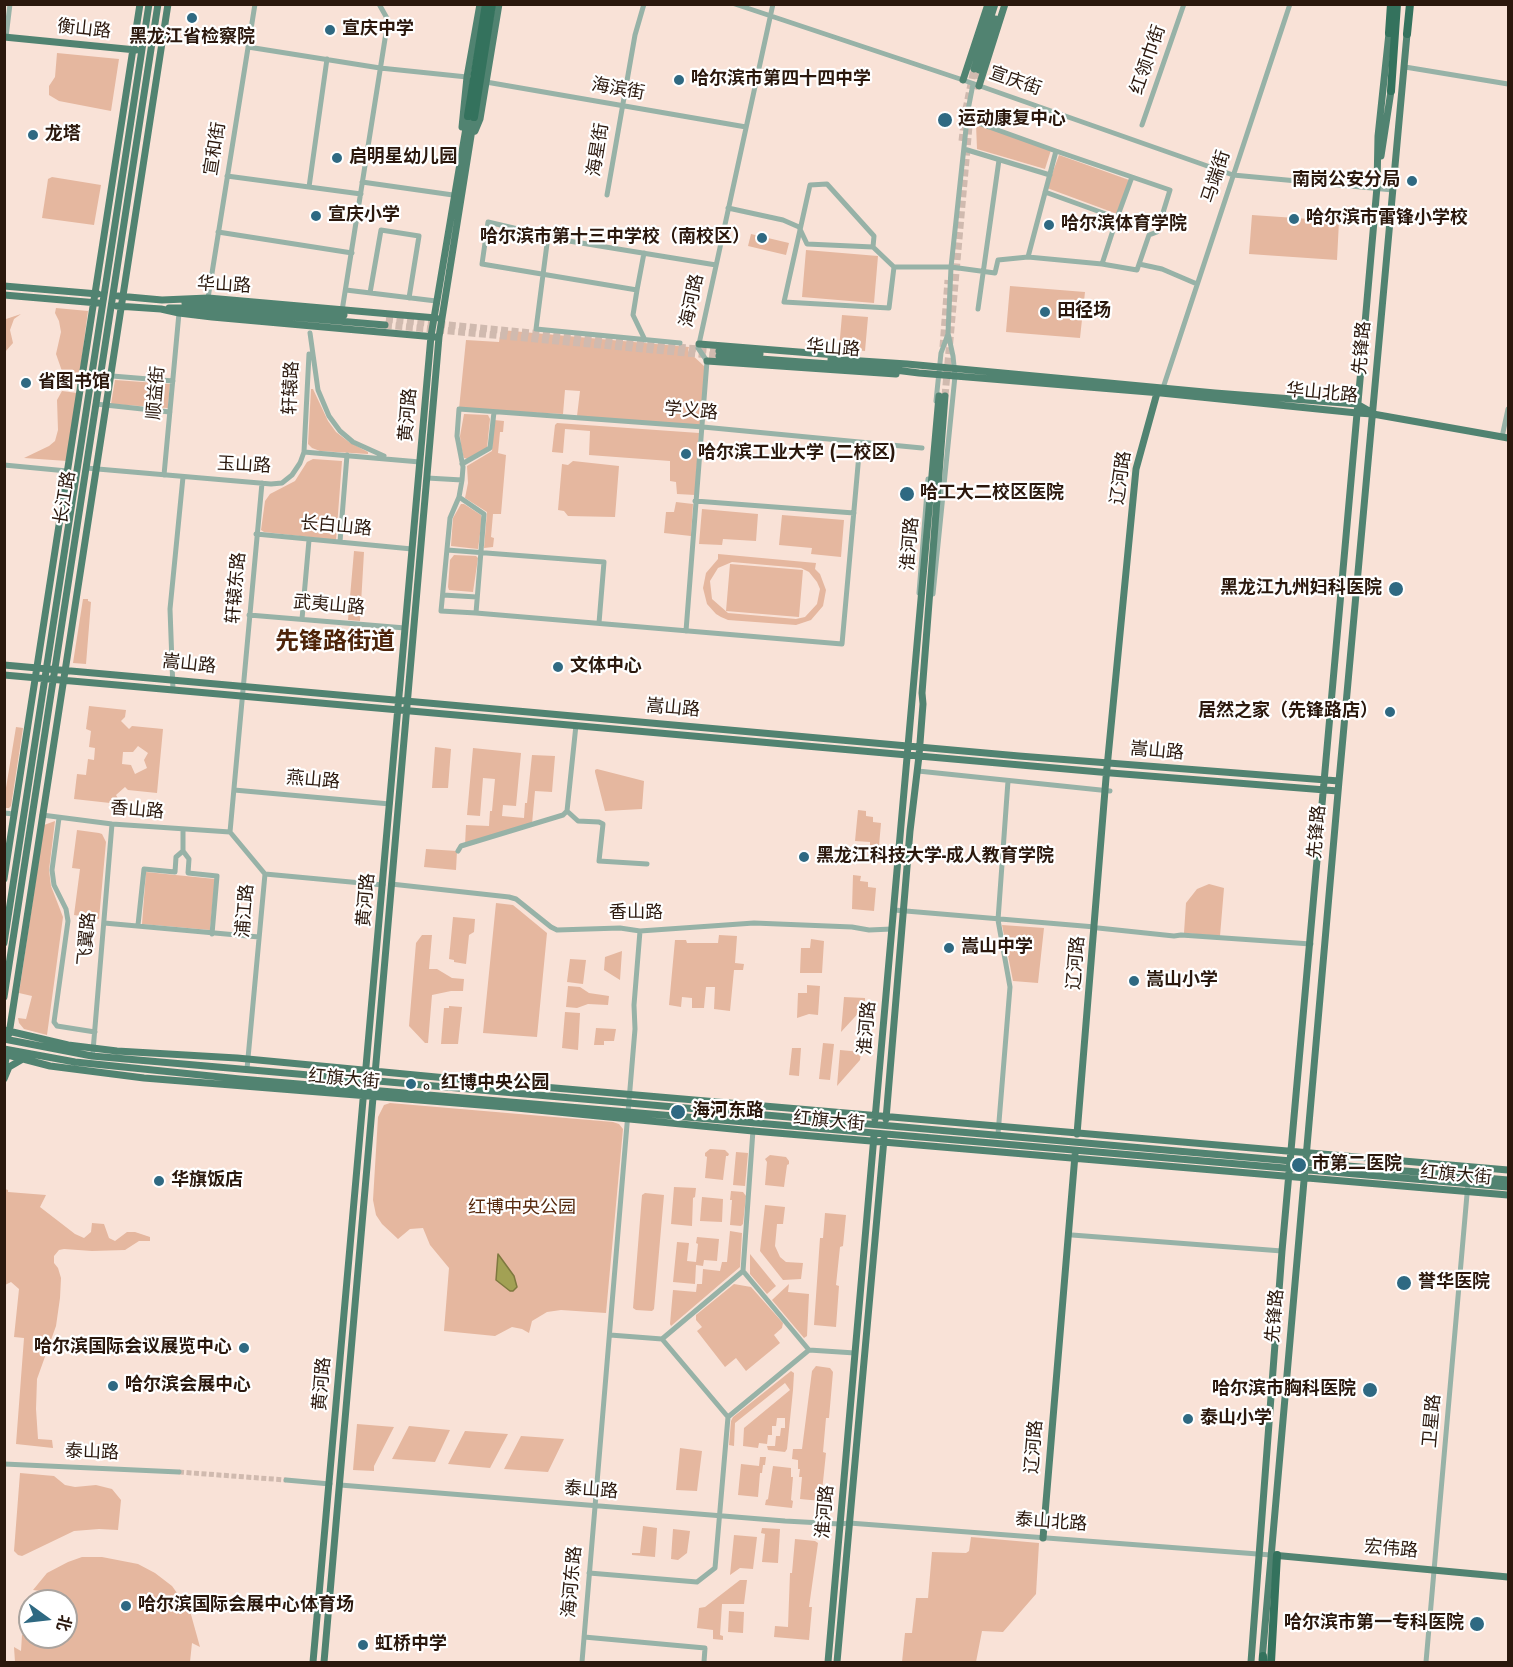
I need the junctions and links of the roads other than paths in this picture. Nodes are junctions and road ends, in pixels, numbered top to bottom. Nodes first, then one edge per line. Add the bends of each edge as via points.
1 (10, 4) edge
2 (140, 4) edge
3 (149, 4) edge
4 (158, 4) edge
5 (168, 4) edge
6 (255, 4) edge
7 (379, 4) edge
8 (480, 4) edge
9 (486, 4) edge
10 (492, 4) edge
11 (499, 4) edge
12 (644, 4) edge
13 (735, 4) edge
14 (773, 4) edge
15 (988, 4) edge
16 (995, 4) edge
17 (1000, 4) edge
18 (1005, 4) edge
19 (1184, 4) edge
20 (1290, 4) edge
21 (1391, 4) edge
22 (1398, 4) edge
23 (1410, 4) edge
24 (769, 16) junction
25 (1389, 33) joint
26 (1407, 34) joint
27 (5, 37) edge
28 (248, 47) junction
29 (133, 50) junction
30 (142, 50) junction
31 (151, 51) junction
32 (161, 52) junction
33 (327, 60) junction
34 (1405, 67) junction
35 (380, 68) junction
36 (467, 77) junction
37 (963, 81) junction
38 (486, 82) junction
39 (1509, 84) edge
40 (976, 85) junction
41 (1391, 91) joint
42 (622, 106) junction
43 (471, 117) junction
44 (967, 119) junction
45 (1142, 125) dead end
46 (746, 127) junction
47 (462, 141) junction
48 (471, 142) junction
49 (964, 149) junction
50 (1056, 151) junction
51 (999, 160) junction
52 (1050, 175) junction
53 (1233, 175) junction
54 (227, 177) junction
55 (1132, 177) junction
56 (362, 182) junction
57 (1377, 187) junction
58 (309, 188) junction
59 (1394, 190) junction
60 (1045, 192) junction
61 (361, 195) junction
62 (453, 195) junction
63 (607, 195) dead end
64 (728, 208) junction
65 (1117, 218) junction
66 (800, 227) junction
67 (218, 232) junction
68 (548, 236) junction
69 (873, 246) junction
70 (352, 253) junction
71 (644, 253) junction
72 (1028, 257) junction
73 (1102, 264) junction
74 (1139, 264) junction
75 (716, 265) junction
76 (894, 267) junction
77 (951, 267) junction
78 (983, 272) junction
79 (544, 276) junction
80 (1197, 284) junction
81 (4, 286) edge
82 (346, 290) junction
83 (637, 290) junction
84 (370, 293) junction
85 (96, 294) junction
86 (4, 295) edge
87 (105, 295) junction
88 (118, 296) junction
89 (208, 298) junction
90 (409, 298) junction
91 (162, 300) junction
92 (436, 301) junction
93 (94, 303) junction
94 (104, 304) junction
95 (112, 305) junction
96 (121, 306) junction
97 (161, 309) junction
98 (978, 309) dead end
99 (342, 311) junction
100 (179, 313) junction
101 (437, 318) junction
102 (310, 329) junction
103 (948, 333) junction
104 (435, 337) junction
105 (645, 340) junction
106 (680, 343) dead end
107 (698, 346) junction
108 (707, 361) junction
109 (907, 364) junction
110 (941, 371) junction
111 (954, 372) junction
112 (919, 373) junction
113 (100, 375) junction
114 (111, 376) junction
115 (173, 381) junction
116 (1160, 391) junction
117 (96, 404) junction
118 (1358, 404) junction
119 (106, 405) junction
120 (1509, 409) edge
121 (170, 412) junction
122 (494, 412) junction
123 (1357, 414) junction
124 (1373, 414) junction
125 (703, 427) junction
126 (1505, 438) edge
127 (860, 443) junction
128 (921, 448) dead end
129 (304, 452) junction
130 (347, 454) junction
131 (391, 459) junction
132 (420, 462) junction
133 (462, 464) junction
134 (4, 465) edge
135 (86, 468) junction
136 (96, 469) junction
137 (67, 471) junction
138 (164, 475) junction
139 (183, 477) junction
140 (427, 478) junction
141 (462, 480) junction
142 (262, 483) junction
143 (459, 497) junction
144 (695, 501) junction
145 (854, 513) junction
146 (256, 534) junction
147 (309, 540) junction
148 (340, 542) junction
149 (412, 549) junction
150 (447, 550) junction
151 (481, 553) junction
152 (443, 595) junction
153 (477, 597) junction
154 (476, 613) junction
155 (249, 615) junction
156 (302, 619) junction
157 (598, 623) junction
158 (918, 624) junction
159 (927, 625) junction
160 (405, 628) junction
161 (686, 631) junction
162 (4, 665) edge
163 (38, 668) junction
164 (47, 669) junction
165 (55, 669) junction
166 (65, 669) junction
167 (4, 675) edge
168 (36, 677) junction
169 (45, 679) junction
170 (54, 679) junction
171 (172, 679) junction
172 (63, 680) junction
173 (243, 686) junction
174 (173, 690) junction
175 (242, 696) junction
176 (399, 700) junction
177 (408, 701) junction
178 (398, 710) junction
179 (407, 710) junction
180 (576, 725) junction
181 (907, 745) junction
182 (920, 746) junction
183 (906, 755) junction
184 (919, 756) junction
185 (1110, 763) junction
186 (918, 771) junction
187 (1109, 773) junction
188 (1324, 780) junction
189 (1008, 781) junction
190 (1339, 781) junction
191 (234, 790) junction
192 (1322, 790) junction
193 (1107, 791) junction
194 (1338, 792) junction
195 (390, 804) junction
196 (567, 811) junction
197 (4, 813) edge
198 (14, 813) junction
199 (42, 815) junction
200 (59, 818) junction
201 (112, 824) junction
202 (183, 829) junction
203 (230, 832) junction
204 (183, 851) junction
205 (458, 851) dead end
206 (647, 864) dead end
207 (175, 872) junction
208 (188, 873) junction
209 (265, 874) junction
210 (4, 879) edge
211 (387, 885) junction
212 (894, 910) junction
213 (903, 911) junction
214 (998, 920) junction
215 (104, 923) junction
216 (138, 925) junction
217 (1096, 928) junction
218 (892, 929) junction
219 (640, 931) junction
220 (212, 934) junction
221 (259, 937) junction
222 (4, 943) edge
223 (1311, 944) junction
224 (4, 997) edge
225 (11, 1014) junction
226 (7, 1031) edge
227 (95, 1032) junction
228 (26, 1035) junction
229 (6, 1039) edge
230 (6, 1052) edge
231 (92, 1052) junction
232 (248, 1059) junction
233 (22, 1060) junction
234 (247, 1069) junction
235 (366, 1071) junction
236 (4, 1072) edge
237 (376, 1072) junction
238 (4, 1079) edge
239 (365, 1080) junction
240 (375, 1081) junction
241 (364, 1093) junction
242 (629, 1093) junction
243 (374, 1094) junction
244 (628, 1104) junction
245 (628, 1115) junction
246 (876, 1116) junction
247 (886, 1116) junction
248 (754, 1126) junction
249 (998, 1126) junction
250 (874, 1128) junction
251 (885, 1129) junction
252 (1079, 1133) junction
253 (998, 1134) junction
254 (873, 1141) junction
255 (884, 1142) junction
256 (1078, 1142) junction
257 (1077, 1154) junction
258 (1307, 1162) junction
259 (1291, 1165) junction
260 (1509, 1170) edge
261 (1305, 1178) junction
262 (1509, 1180) edge
263 (1468, 1183) junction
264 (1509, 1186) edge
265 (1466, 1191) junction
266 (1509, 1195) edge
267 (1072, 1235) junction
268 (1282, 1251) junction
269 (743, 1271) junction
270 (610, 1335) junction
271 (662, 1339) junction
272 (809, 1350) junction
273 (855, 1353) junction
274 (728, 1417) junction
275 (4, 1464) edge
276 (179, 1472) tunnel mouth
277 (286, 1480) tunnel mouth
278 (330, 1485) junction
279 (340, 1485) junction
280 (595, 1506) junction
281 (719, 1515) junction
282 (849, 1523) junction
283 (840, 1524) junction
284 (1045, 1538) junction
285 (1259, 1554) junction
286 (1274, 1555) junction
287 (1435, 1569) junction
288 (589, 1573) junction
289 (1509, 1577) edge
290 (584, 1637) junction
291 (1263, 1660) edge
292 (313, 1662) edge
293 (324, 1662) edge
294 (582, 1662) edge
295 (704, 1662) edge
296 (828, 1662) edge
297 (837, 1662) edge
298 (1251, 1662) edge
299 (1271, 1662) edge
300 (1426, 1662) edge

1 - 27 street
2 - 29 main road
3 - 30 main road, 长江路
4 - 31 main road, 长江路
5 - 32 main road
6 - 28 street, 宣和街
7 - 35 street via 388,20
8 - 36 main road, 黄河路
9 - 43 highway
10 - 43 highway
11 - 38 main road, 黄河路
12 - 42 street, 海星街
13 - 24 street, 宣庆街
14 - 24 street, 海河路
15 - 37 main road
16 - 17 main road via 976,70
18 - 40 main road
19 - 45 street, 红领巾街
20 - 53 street, 马端街
21 - 25 highway, 先锋路
22 - 41 highway
23 - 26 highway, 先锋路
24 - 37 street, 宣庆街
24 - 46 street, 海河路
25 - 57 main road, 先锋路
26 - 34 main road, 先锋路
27 - 29 main road, 衡山路
28 - 33 street
28 - 54 street, 宣和街
29 - 30 main road, 衡山路
29 - 85 main road
30 - 31 main road, 衡山路
30 - 87 main road, 长江路
31 - 32 main road, 衡山路
31 - 88 main road, 长江路
32 - 88 main road
33 - 35 street
33 - 58 street
34 - 39 street
34 - 59 main road, 先锋路
35 - 36 street
35 - 56 street
36 - 47 main road, 黄河路
37 - 40 street, 宣庆街
38 - 42 street, 海滨街
38 - 48 main road, 黄河路 via 480,119
40 - 44 street
40 - 53 street, 宣庆街
41 - 57 main road
42 - 46 street, 海滨街
42 - 63 street, 海星街
43 - 47 main road, 黄河路
43 - 48 main road, 黄河路
44 - 49 street
44 - 50 street
46 - 64 street, 海河路
47 - 62 main road, 黄河路
48 - 101 main road, 黄河路
49 - 51 street
49 - 77 street
50 - 52 street
50 - 55 street
51 - 52 street
51 - 78 street
52 - 60 street
53 - 57 street, 宣庆街
53 - 80 street, 马端街
54 - 58 street
54 - 67 street, 宣和街
55 - 65 street
55 - 74 street via 1170,190 1156,232 1149,235
56 - 61 street
56 - 62 street
57 - 59 street, 宣庆街
57 - 118 main road, 先锋路
58 - 61 street
59 - 124 main road, 先锋路
60 - 65 street
60 - 72 street
61 - 70 street
62 - 92 main road, 黄河路
64 - 66 street
64 - 75 street, 海河路
65 - 73 street
66 - 69 street via 807,244
66 - 69 street via 810,185 827,184 874,236
66 - 76 street via 784,302 889,308
67 - 70 street
67 - 89 street, 宣和街
68 - 71 street
68 - 79 street
68 - 79 street via 488,222 483,264
69 - 76 street
70 - 82 street
71 - 75 street
71 - 83 street
72 - 73 street
72 - 78 street via 998,260 996,273
73 - 74 street via 1137,270
74 - 80 street
75 - 107 street, 海河路
76 - 77 street
77 - 78 street
77 - 103 street
78 - 98 street
79 - 83 street
79 - 105 street via 536,329
80 - 116 street, 马端街
81 - 85 main road, 华山路
82 - 84 street
82 - 99 street
83 - 105 street via 633,315
84 - 90 street
84 - 90 street via 381,230 419,236
85 - 87 main road, 华山路
85 - 93 main road
86 - 93 main road, 华山路
87 - 88 main road, 华山路
87 - 94 main road, 长江路
88 - 91 main road, 华山路
88 - 95 main road, 长江路
88 - 96 main road
89 - 91 main road, 华山路
89 - 99 main road, 华山路
90 - 92 street
91 - 97 main road via 385,322
92 - 101 main road, 黄河路
93 - 94 main road, 华山路
93 - 137 main road
94 - 95 main road, 华山路
94 - 164 main road, 长江路
95 - 96 main road, 华山路
95 - 113 main road, 长江路
96 - 97 main road, 华山路
96 - 114 main road
97 - 100 main road, 华山路
99 - 101 main road, 华山路
100 - 102 main road, 华山路
100 - 115 street, 顺益街
101 - 104 main road, 黄河路
102 - 104 main road, 华山路
102 - 129 street, 轩辕路
102 - 131 street via 318,390 335,425 353,442
103 - 110 street
103 - 111 street
104 - 132 main road, 黄河路
104 - 140 main road, 黄河路
105 - 106 street
107 - 108 street, 海河路
107 - 109 main road, 华山路 via 886,359
108 - 112 main road via 880,374
108 - 125 street
109 - 110 main road
109 - 112 main road, 华山路 via 719,353
110 - 111 main road, 华山北路
110 - 112 main road, 华山路
110 - 158 street
111 - 116 main road, 华山北路
111 - 159 street via 935,582
113 - 114 street
113 - 117 main road, 长江路
114 - 115 street
114 - 119 main road
115 - 121 street, 顺益街
116 - 118 main road, 华山北路
116 - 123 main road, 华山北路
116 - 185 main road, 辽河路 via 1140,470
117 - 119 street
117 - 135 main road, 长江路
118 - 123 main road, 先锋路
118 - 124 main road, 华山北路
119 - 121 street
119 - 136 main road
120 - 126 street
121 - 138 street, 顺益街
122 - 125 street, 学义路
122 - 133 street via 490,448
122 - 133 street, 学义路 via 459,409 457,436
123 - 124 main road, 华山北路
123 - 188 main road, 先锋路
124 - 126 main road
124 - 190 main road, 先锋路
125 - 127 street, 学义路
125 - 144 street
127 - 128 street, 学义路
127 - 145 street
129 - 130 street
129 - 142 street, 玉山路 via 288,478 274,484
130 - 131 street
130 - 148 street
131 - 132 street
132 - 149 main road, 黄河路
133 - 141 street
134 - 137 street
135 - 136 street, 玉山路
135 - 165 main road, 长江路
136 - 138 street, 玉山路
136 - 166 main road
137 - 163 main road
138 - 139 street, 玉山路
139 - 142 street, 玉山路
139 - 171 street via 170,609
140 - 141 street
140 - 177 main road, 黄河路
141 - 143 street
142 - 146 street, 轩辕东路
143 - 150 street via 450,518
143 - 151 street via 484,514
144 - 145 street
144 - 161 street
145 - 161 street via 842,644
146 - 147 street, 长白山路
146 - 155 street, 轩辕东路
147 - 148 street, 长白山路
147 - 156 street
148 - 149 street, 长白山路
149 - 160 main road, 黄河路
150 - 151 street
150 - 152 street
151 - 153 street
151 - 157 street via 604,562
152 - 153 street
152 - 154 street via 441,611
153 - 154 street
154 - 157 street
155 - 156 street, 武夷山路
155 - 173 street, 轩辕东路
156 - 160 street, 武夷山路
157 - 161 street
158 - 159 main road, 淮河路 via 942,396
158 - 181 main road, 淮河路
159 - 182 main road, 淮河路
160 - 176 main road, 黄河路
162 - 163 main road, 嵩山路
163 - 164 main road, 嵩山路
163 - 168 main road
164 - 165 main road, 嵩山路
164 - 169 main road, 长江路
165 - 166 main road, 嵩山路
165 - 170 main road, 长江路
166 - 171 main road, 嵩山路
166 - 172 main road
167 - 168 main road, 嵩山路
168 - 169 main road, 嵩山路
168 - 198 main road
169 - 170 main road, 嵩山路
169 - 222 main road, 长江路
170 - 172 main road, 嵩山路
170 - 224 main road, 长江路
171 - 173 main road, 嵩山路
171 - 174 street
172 - 174 main road, 嵩山路
172 - 199 main road
173 - 175 street, 轩辕东路
173 - 176 main road, 嵩山路
174 - 175 main road, 嵩山路
175 - 178 main road, 嵩山路
175 - 191 street
176 - 177 main road, 嵩山路
176 - 178 main road, 黄河路
177 - 179 main road, 黄河路
177 - 181 main road, 嵩山路
178 - 179 main road, 嵩山路
178 - 195 main road, 黄河路
179 - 180 main road, 嵩山路
179 - 211 main road, 黄河路
180 - 183 main road, 嵩山路
180 - 196 street
181 - 182 main road, 嵩山路
181 - 183 main road, 淮河路
182 - 184 main road, 淮河路
182 - 185 main road, 嵩山路
183 - 184 main road, 嵩山路
183 - 212 main road, 淮河路
184 - 186 main road, 淮河路
184 - 187 main road, 嵩山路
185 - 187 main road, 辽河路
185 - 188 main road, 嵩山路
186 - 189 street
186 - 213 main road, 淮河路
187 - 192 main road, 嵩山路
187 - 193 main road, 辽河路
188 - 190 main road, 嵩山路
188 - 192 main road, 先锋路
189 - 193 street
189 - 214 street
190 - 194 main road, 先锋路
191 - 195 street, 燕山路
191 - 203 street
192 - 194 main road, 嵩山路
192 - 223 main road, 先锋路
193 - 217 main road, 辽河路
194 - 258 main road, 先锋路
195 - 211 main road, 黄河路
196 - 205 street via 461,846
196 - 206 street via 578,821 603,824 599,861
197 - 198 street
198 - 210 main road
199 - 200 street, 香山路
199 - 225 main road
200 - 201 street, 香山路
200 - 227 street via 52,870 68,921 54,1022 57,1026
201 - 202 street, 香山路
201 - 215 street, 飞翼路
202 - 203 street, 香山路
202 - 204 street
203 - 209 street, 浦江路
204 - 207 street via 176,857
204 - 208 street via 189,859
207 - 208 street
207 - 216 street via 144,869
208 - 220 street via 217,876
209 - 211 street, 香山路
209 - 221 street, 浦江路
211 - 219 street, 香山路 via 509,897 557,930
211 - 235 main road, 黄河路
211 - 237 main road, 黄河路
212 - 213 street
212 - 218 main road, 淮河路
213 - 214 street
213 - 247 main road, 淮河路
214 - 217 street
214 - 249 street via 1010,987
215 - 216 street
215 - 227 street, 飞翼路
216 - 220 street
217 - 223 street
217 - 252 main road, 辽河路
218 - 219 street, 香山路 via 754,923
218 - 246 main road, 淮河路
219 - 242 street, 海河东路
220 - 221 street
221 - 232 street, 浦江路
223 - 259 main road, 先锋路
225 - 226 main road
225 - 228 main road via 14,1025
226 - 228 main road, 红旗大街
226 - 229 main road
227 - 231 street, 飞翼路
228 - 231 main road, 红旗大街
229 - 230 main road
229 - 231 main road, 红旗大街
230 - 233 main road, 红旗大街
230 - 236 main road
230 - 241 main road, 红旗大街
231 - 232 main road, 红旗大街
231 - 234 main road, 红旗大街
232 - 234 street, 浦江路
232 - 235 main road, 红旗大街
233 - 238 main road via 9,1067
233 - 241 main road, 红旗大街 via 109,1075
234 - 239 main road, 红旗大街
235 - 237 main road, 红旗大街
235 - 239 main road, 黄河路
237 - 240 main road, 黄河路
237 - 242 main road, 红旗大街
239 - 240 main road, 红旗大街
239 - 241 main road, 黄河路
240 - 243 main road, 黄河路
240 - 244 main road, 红旗大街
241 - 243 main road, 红旗大街
241 - 278 main road, 黄河路
242 - 244 street, 海河东路
242 - 246 main road, 红旗大街
243 - 245 main road, 红旗大街
243 - 279 main road, 黄河路
244 - 245 street, 海河东路
244 - 250 main road, 红旗大街
245 - 248 main road, 红旗大街
245 - 270 street, 海河东路
246 - 247 main road, 红旗大街
246 - 250 main road, 淮河路
247 - 249 main road, 红旗大街
247 - 251 main road, 淮河路
248 - 250 main road, 红旗大街
248 - 254 main road, 红旗大街
248 - 269 street
249 - 252 main road, 红旗大街
249 - 253 street
250 - 251 main road, 红旗大街
250 - 254 main road, 淮河路
251 - 253 main road, 红旗大街
251 - 255 main road, 淮河路
251 - 257 main road, 红旗大街
252 - 256 main road, 辽河路
252 - 259 main road, 红旗大街
253 - 256 main road, 红旗大街
254 - 255 main road, 红旗大街
254 - 273 main road, 淮河路
255 - 257 main road, 红旗大街
255 - 282 main road, 淮河路
256 - 257 main road, 辽河路
256 - 259 main road, 红旗大街
257 - 259 main road, 红旗大街
257 - 267 main road, 辽河路
257 - 284 main road, 辽河路
258 - 259 main road, 红旗大街
258 - 260 main road, 红旗大街
258 - 261 main road, 先锋路
258 - 262 main road, 红旗大街
258 - 263 main road, 红旗大街
259 - 261 main road, 红旗大街
259 - 268 main road, 先锋路
261 - 265 main road, 红旗大街
261 - 286 main road, 先锋路
263 - 264 main road, 红旗大街
263 - 265 street, 卫星路
265 - 266 main road, 红旗大街
265 - 287 street, 卫星路
267 - 268 street
267 - 284 main road, 辽河路
268 - 285 main road, 先锋路
269 - 271 street
269 - 272 street
270 - 271 street
270 - 280 street, 海河东路
271 - 274 street
272 - 273 street
272 - 274 street
273 - 283 main road, 淮河路
274 - 281 street
275 - 276 street, 泰山路
277 - 278 street
278 - 292 main road, 黄河路
279 - 280 street, 泰山路
279 - 293 main road, 黄河路
280 - 281 street, 泰山路
280 - 288 street, 海河东路
281 - 283 street, 泰山路
281 - 288 street via 715,1568 697,1582
282 - 283 street, 泰山北路
282 - 284 street, 泰山北路
282 - 297 main road, 淮河路
283 - 296 main road, 淮河路
284 - 285 street, 泰山北路
285 - 286 street, 泰山北路
285 - 298 main road, 先锋路
286 - 287 main road, 宏伟路
286 - 291 main road, 先锋路
286 - 299 highway
287 - 289 main road, 宏伟路
287 - 300 street, 卫星路
288 - 290 street, 海河东路
290 - 294 street, 海河东路
290 - 295 street via 705,1648

